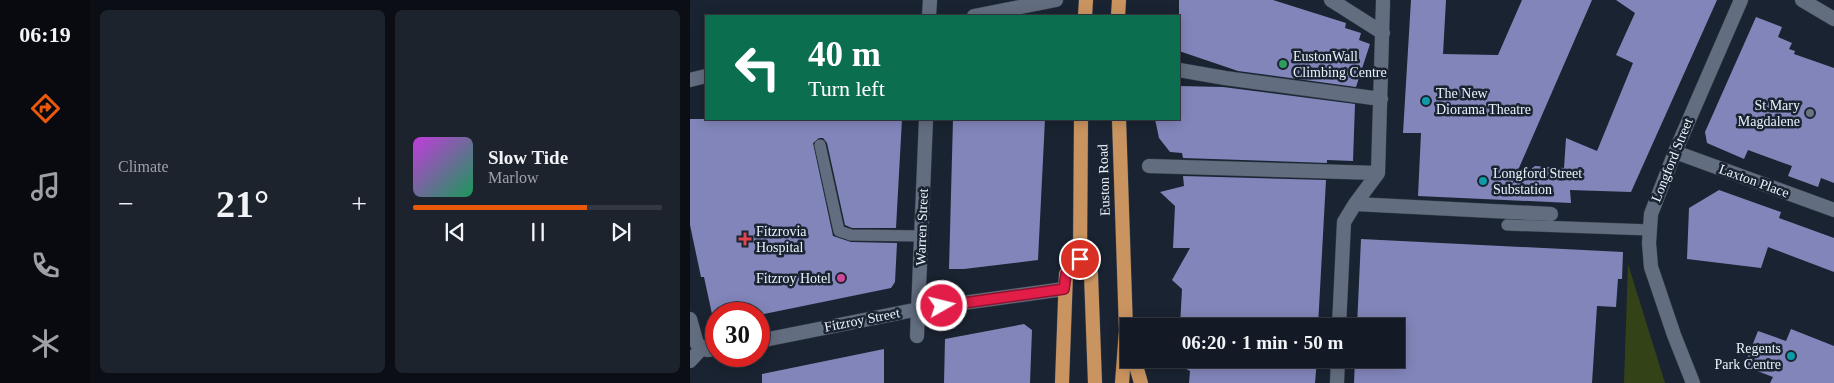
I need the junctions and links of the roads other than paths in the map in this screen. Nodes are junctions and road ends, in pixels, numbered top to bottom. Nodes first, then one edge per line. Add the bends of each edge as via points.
1 (930, 0) edge
2 (1056, 0) edge
3 (1086, 0) edge
4 (1119, 0) edge
5 (1331, 0) edge
6 (1741, 0) edge
7 (1802, 0) edge
8 (1385, 1) edge
9 (929, 15) edge
10 (979, 15) edge
11 (1085, 15) edge
12 (1118, 15) edge
13 (1834, 18) edge
14 (1384, 33) junction
15 (1180, 70) edge
16 (705, 76) edge
17 (690, 80) edge
18 (1381, 99) junction
19 (926, 120) edge
20 (1081, 120) edge
21 (1118, 120) edge
22 (820, 145) dead end
23 (1675, 152) junction
24 (1149, 166) dead end
25 (1378, 173) junction
26 (1355, 204) junction
27 (1834, 210) edge
28 (1551, 214) dead end
29 (1506, 225) dead end
30 (1650, 230) junction
31 (922, 236) junction
32 (1080, 259) junction
33 (1064, 289) junction
34 (919, 309) junction
35 (1126, 318) edge
36 (1339, 318) edge
37 (690, 319) edge
38 (917, 336) dead end
39 (770, 339) edge
40 (702, 348) junction
41 (705, 349) edge
42 (690, 361) edge
43 (1124, 368) edge
44 (1137, 368) edge
45 (1338, 368) edge
46 (1062, 383) edge
47 (1096, 383) edge
48 (1122, 383) edge
49 (1141, 383) edge
50 (1337, 383) edge
51 (1693, 383) edge

1 - 9 street
2 - 10 street
3 - 11 highway
4 - 12 highway
5 - 14 street
6 - 23 street, Longford Street
7 - 13 street
8 - 14 street
14 - 18 street
15 - 18 street
16 - 17 street
18 - 25 street
19 - 31 street, Warren Street
20 - 32 highway, Euston Road
21 - 35 highway, Euston Road
22 - 31 lane via 838,231 851,235
23 - 27 street, Laxton Place
23 - 30 street, Longford Street via 1651,214
24 - 25 street
25 - 26 street
26 - 28 street
26 - 36 street via 1344,222
29 - 30 lane
30 - 51 street, Longford Street via 1651,267
31 - 34 street, Warren Street
32 - 33 highway via 1066,274
32 - 47 highway via 1091,274
33 - 34 street, Fitzroy Street
33 - 46 highway
34 - 38 street, Warren Street
34 - 39 street, Fitzroy Street
37 - 40 street via 694,338
40 - 41 street
40 - 42 street
43 - 48 highway, Euston Road
44 - 49 highway
45 - 50 street

